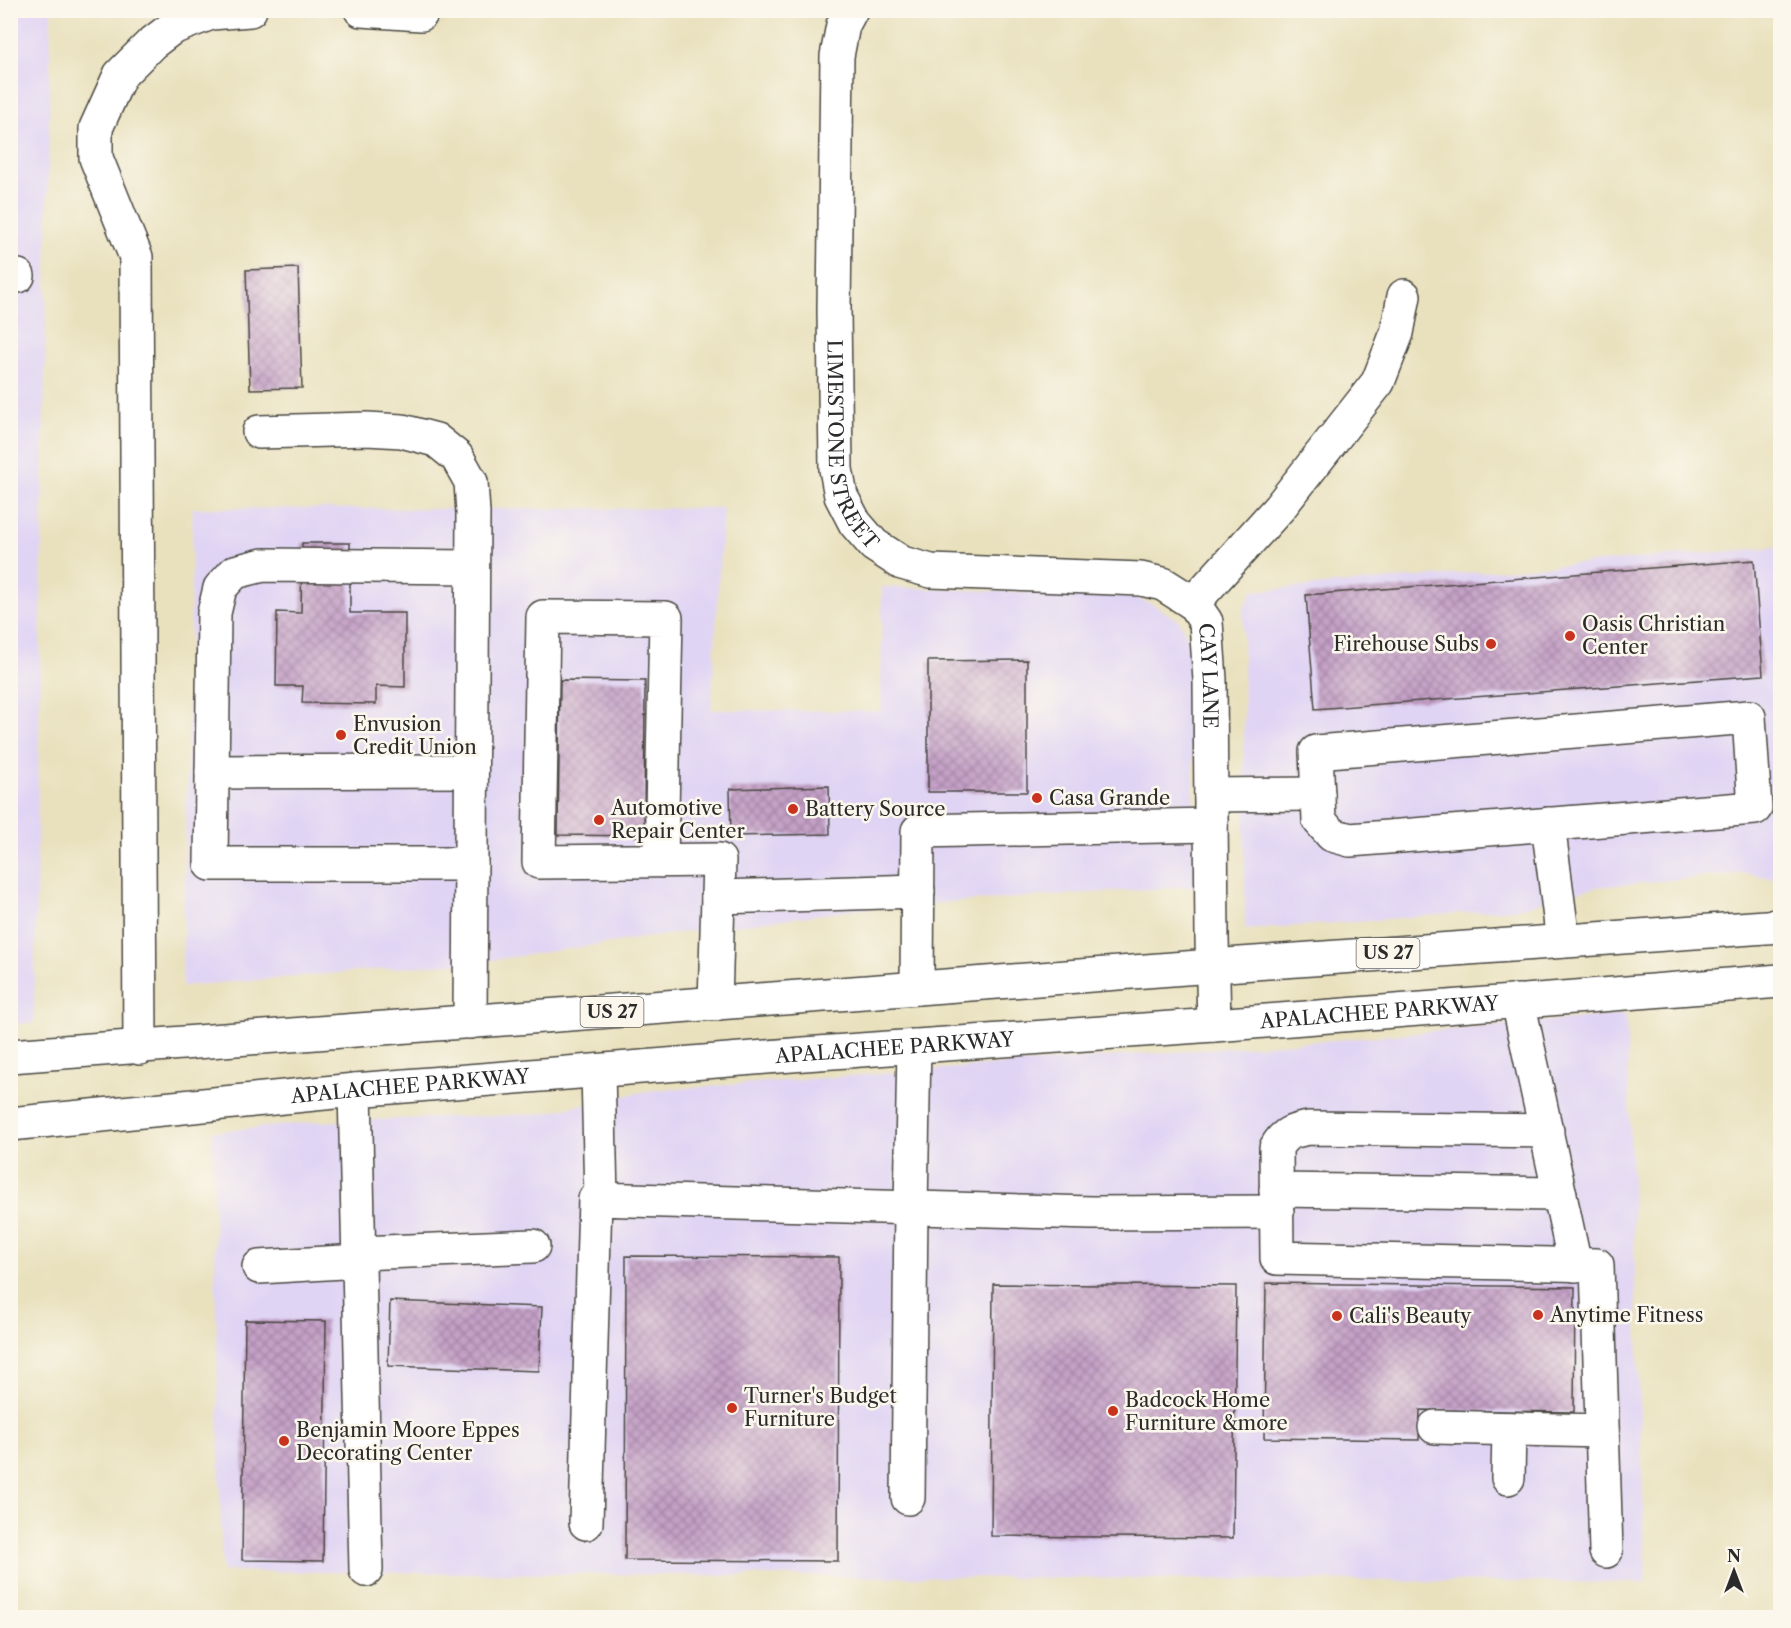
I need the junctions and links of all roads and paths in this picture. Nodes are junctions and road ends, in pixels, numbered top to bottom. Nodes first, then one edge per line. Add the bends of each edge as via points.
1 (250, 10) edge
2 (361, 10) edge
3 (851, 10) edge
4 (421, 14) dead end
5 (1404, 296) dead end
6 (258, 432) dead end
7 (472, 567) junction
8 (1192, 603) junction
9 (471, 771) junction
10 (212, 772) junction
11 (1318, 794) junction
12 (1211, 810) junction
13 (1548, 824) junction
14 (661, 861) junction
15 (471, 864) junction
16 (918, 891) junction
17 (718, 897) junction
18 (1780, 926) edge
19 (1563, 941) junction
20 (1212, 966) junction
21 (1780, 981) edge
22 (917, 988) junction
23 (1518, 1001) junction
24 (715, 1004) junction
25 (470, 1022) junction
26 (1214, 1024) junction
27 (914, 1046) junction
28 (140, 1048) junction
29 (10, 1056) edge
30 (598, 1071) junction
31 (355, 1090) junction
32 (10, 1124) edge
33 (1547, 1131) junction
34 (1560, 1194) junction
35 (601, 1199) junction
36 (1276, 1201) junction
37 (911, 1208) junction
38 (533, 1246) dead end
39 (359, 1257) junction
40 (1575, 1265) junction
41 (259, 1267) dead end
42 (1435, 1427) dead end
43 (1509, 1429) junction
44 (1602, 1431) junction
45 (1508, 1478) dead end
46 (908, 1498) dead end
47 (586, 1523) dead end
48 (1606, 1551) dead end
49 (366, 1570) dead end

1 - 28 main road via 211,13 165,33 120,75 96,128 96,158 136,257
2 - 4 main road
3 - 8 main road, LIMESTONE STREET via 843,25 837,56 834,333 836,470 841,496 855,523 874,545 902,563 931,572 1141,579 1163,584
5 - 8 main road, CAY LANE via 1397,333 1378,382 1279,508
6 - 7 main road via 402,431 436,440 457,457 471,482
7 - 9 main road
7 - 10 main road via 263,565 235,572 220,588 214,613
8 - 12 main road, CAY LANE via 1206,622
9 - 10 main road
9 - 15 main road
10 - 15 main road via 212,864
11 - 12 main road
11 - 13 main road via 1319,820 1332,835 1350,840
11 - 13 main road via 1316,752 1749,717 1755,808
12 - 16 main road via 918,831
12 - 20 main road, CAY LANE
13 - 19 main road
14 - 14 main road via 666,618 543,617 539,862
14 - 17 main road via 719,860
15 - 25 main road
16 - 17 main road
16 - 22 main road
17 - 24 main road
18 - 19 main road, US 27
19 - 20 main road, US 27
20 - 22 main road, US 27
20 - 26 main road, CAY LANE
21 - 23 main road, APALACHEE PARKWAY
22 - 24 main road, US 27
23 - 26 main road, APALACHEE PARKWAY
23 - 33 main road
24 - 25 main road, US 27
25 - 28 main road, US 27
26 - 27 main road, APALACHEE PARKWAY
27 - 30 main road, APALACHEE PARKWAY
27 - 37 main road
28 - 29 main road, US 27
30 - 31 main road, APALACHEE PARKWAY
30 - 35 main road
31 - 32 main road, APALACHEE PARKWAY
31 - 39 main road
33 - 34 main road
33 - 36 main road via 1294,1131 1281,1138 1276,1148
34 - 36 main road
34 - 40 main road
35 - 37 main road
35 - 47 main road via 595,1199
36 - 37 main road via 1092,1213
36 - 40 main road via 1277,1258
37 - 46 main road
38 - 39 main road
39 - 41 main road
39 - 49 main road
40 - 44 main road via 1597,1265
42 - 43 main road
43 - 44 main road
43 - 45 main road
44 - 48 main road

